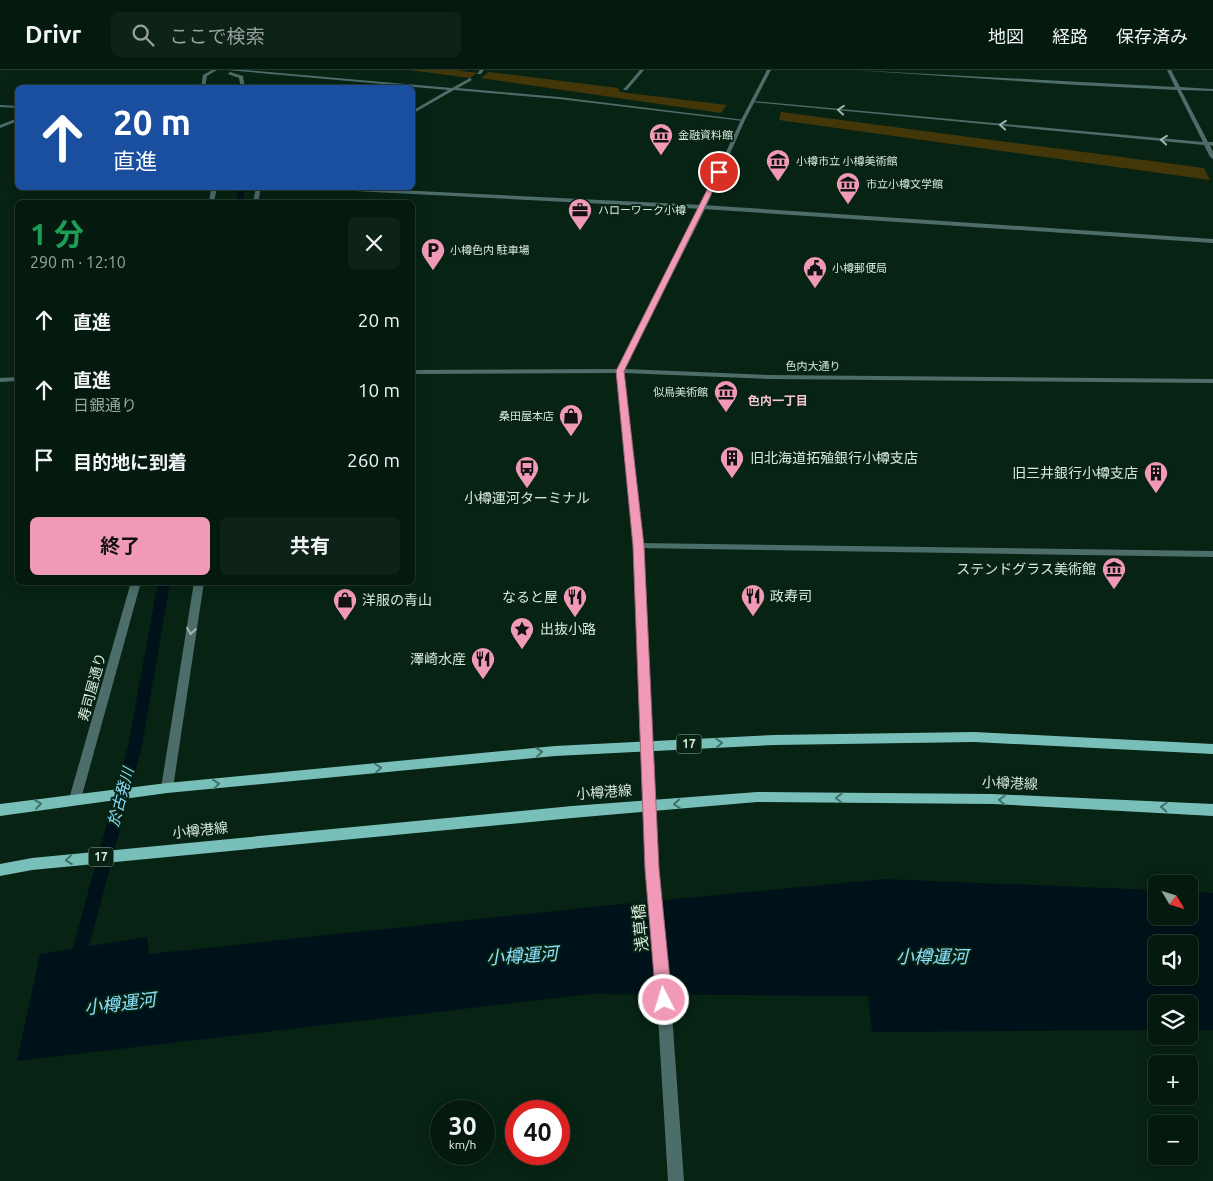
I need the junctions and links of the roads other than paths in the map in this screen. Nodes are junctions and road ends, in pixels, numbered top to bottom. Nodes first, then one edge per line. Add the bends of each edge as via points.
1 (215, 70) edge
2 (222, 70) edge
3 (229, 70) edge
4 (642, 70) edge
5 (769, 70) edge
6 (855, 70) edge
7 (1169, 70) edge
8 (470, 79) dead end
9 (203, 85) edge
10 (242, 85) edge
11 (398, 85) edge
12 (415, 87) edge
13 (1178, 88) junction
14 (625, 89) dead end
15 (454, 90) junction
16 (1213, 90) edge
17 (753, 102) junction
18 (0, 106) edge
19 (15, 107) edge
20 (415, 111) edge
21 (15, 120) edge
22 (743, 120) junction
23 (0, 127) edge
24 (1210, 144) edge
25 (1213, 157) edge
26 (391, 190) edge
27 (703, 207) junction
28 (1213, 241) edge
29 (620, 371) junction
30 (415, 372) edge
31 (15, 379) edge
32 (0, 380) edge
33 (1213, 381) edge
34 (639, 546) junction
35 (1213, 554) edge
36 (135, 585) edge
37 (199, 585) edge
38 (646, 746) junction
39 (1213, 749) edge
40 (167, 788) junction
41 (75, 799) junction
42 (649, 807) junction
43 (0, 810) edge
44 (1213, 810) edge
45 (0, 870) edge
46 (676, 1181) edge

1 - 9 street via 205,74
2 - 10 street via 240,77
3 - 11 street
4 - 14 street
5 - 17 street
6 - 13 street
7 - 13 street
8 - 15 street
12 - 15 street
13 - 16 street
13 - 24 street
15 - 20 street
15 - 22 street via 559,98
17 - 22 street
24 -> 17 street
18 - 19 street
21 - 23 street
22 - 27 street
24 - 25 street
26 - 27 street
27 - 28 street
27 - 29 street
29 - 30 street, 色内大通り
29 - 33 street, 色内大通り via 768,378
29 - 34 street, 浅草橋
31 - 32 street
34 - 35 street
34 - 38 street, 浅草橋
36 - 41 street, 寿司屋通り
37 -> 40 street
38 -> 39 main road, 17 via 974,737
40 -> 38 main road, 17 via 554,750
38 - 42 street, 浅草橋
40 - 41 main road, 17
43 -> 41 main road, 17
44 -> 42 main road, 小樽港線 / 17 via 993,800 757,797
42 -> 45 main road, 小樽港線 / 17 via 170,850
42 - 46 street, 浅草橋

